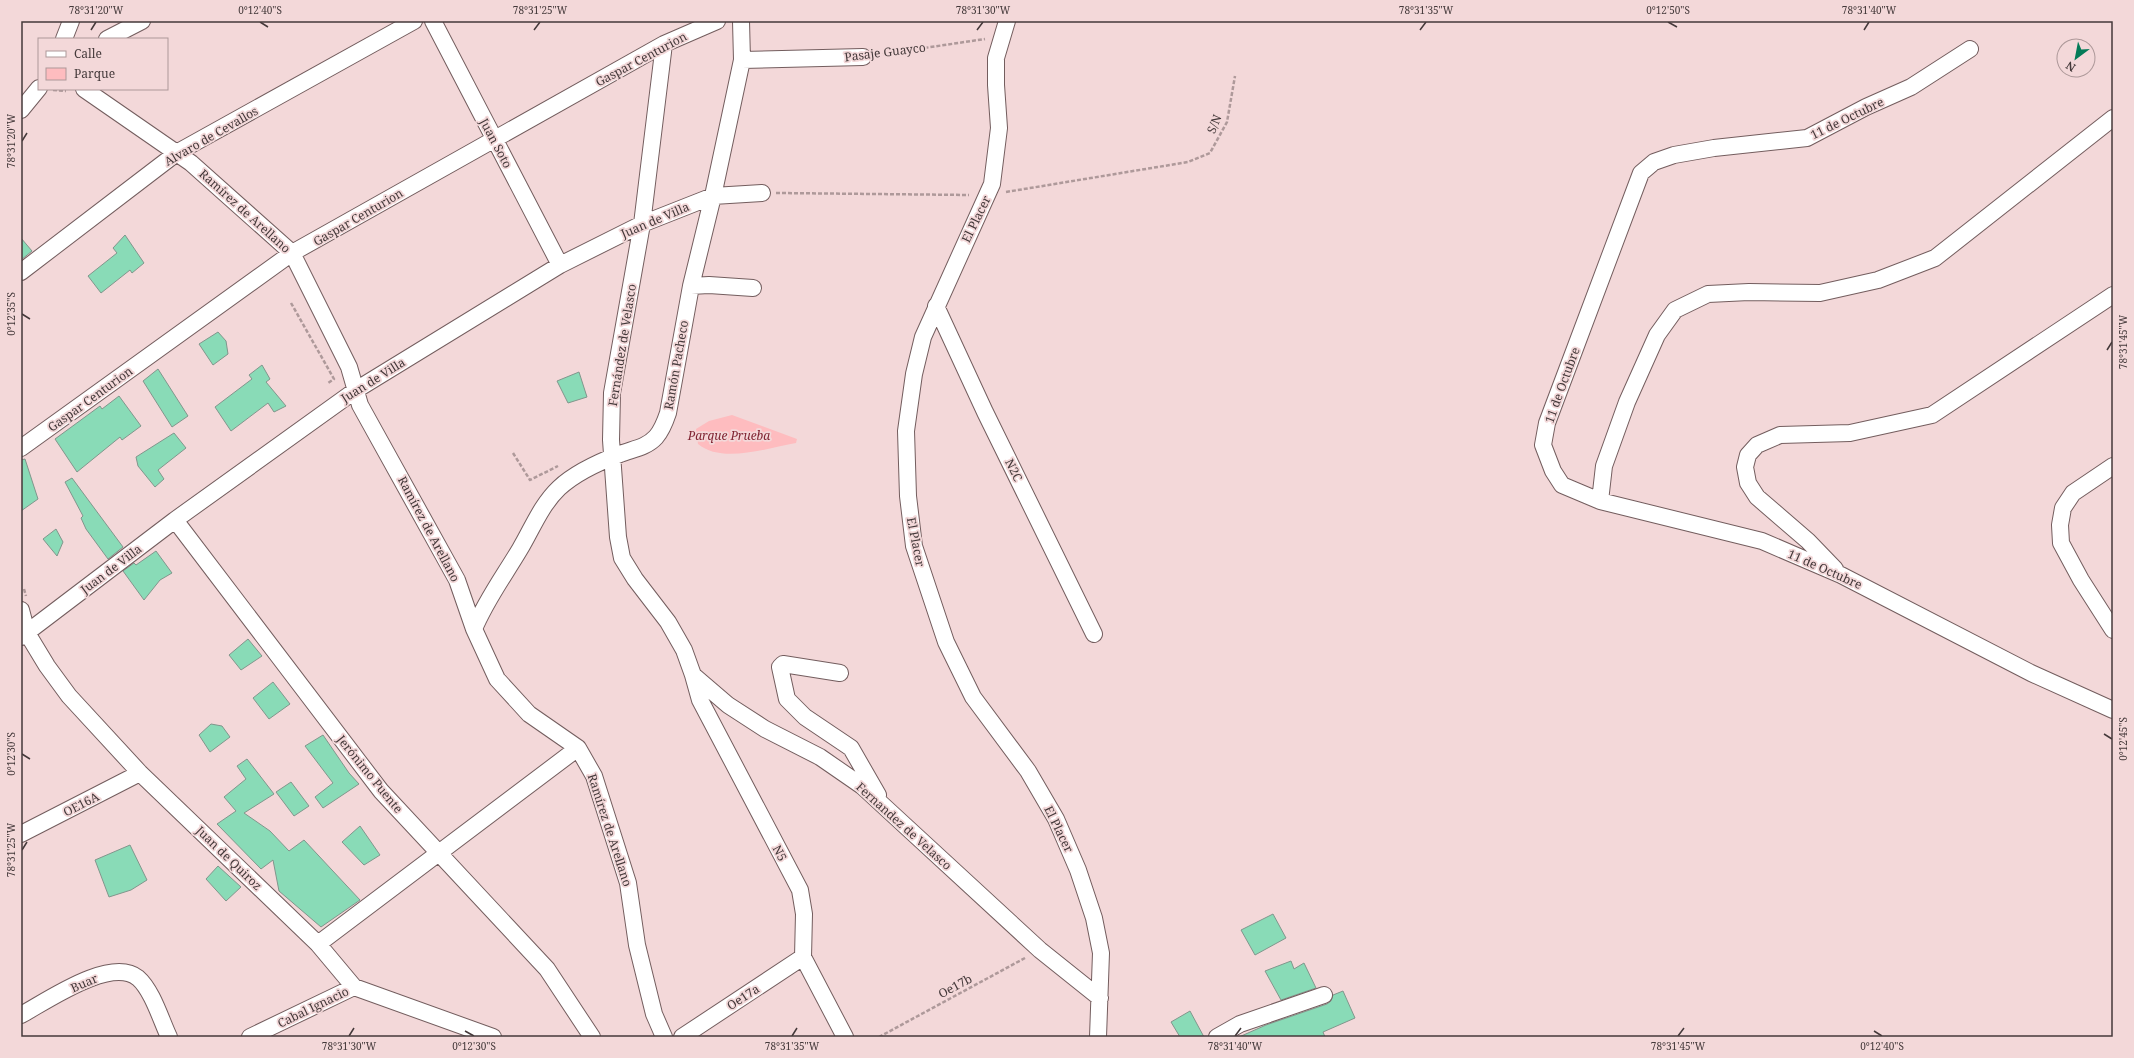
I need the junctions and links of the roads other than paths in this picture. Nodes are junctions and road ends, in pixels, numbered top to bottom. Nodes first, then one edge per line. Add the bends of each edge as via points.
1 (70, 21) edge
2 (142, 21) edge
3 (414, 21) edge
4 (433, 21) edge
5 (717, 21) edge
6 (741, 21) edge
7 (1005, 29) edge
8 (64, 38) edge
9 (109, 38) edge
10 (664, 44) junction
11 (1970, 49) dead end
12 (863, 57) road end
13 (742, 60) junction
14 (46, 90) edge
15 (85, 90) edge
16 (21, 110) edge
17 (2113, 118) edge
18 (494, 139) junction
19 (178, 152) junction
20 (762, 193) dead end
21 (713, 196) junction
22 (642, 224) junction
23 (292, 253) junction
24 (560, 265) junction
25 (21, 272) edge
26 (691, 286) junction
27 (753, 288) dead end
28 (2113, 296) edge
29 (936, 306) junction
30 (356, 390) junction
31 (21, 448) edge
32 (612, 458) junction
33 (2113, 466) edge
34 (1600, 501) junction
35 (175, 520) junction
36 (1841, 575) junction
37 (21, 610) edge
38 (474, 629) junction
39 (2113, 630) edge
40 (1094, 634) dead end
41 (24, 635) edge
42 (840, 673) dead end
43 (693, 675) junction
44 (2113, 710) edge
45 (578, 748) junction
46 (140, 773) junction
47 (884, 807) junction
48 (21, 834) edge
49 (439, 853) junction
50 (318, 944) junction
51 (803, 957) junction
52 (354, 987) junction
53 (1324, 995) dead end
54 (1100, 998) junction
55 (21, 1015) edge
56 (169, 1037) edge
57 (250, 1037) edge
58 (493, 1037) edge
59 (592, 1037) edge
60 (664, 1037) edge
61 (682, 1037) edge
62 (845, 1037) edge
63 (1098, 1037) edge
64 (1216, 1037) edge

1 - 8 street
2 - 9 street
3 - 19 street, Alvaro de Cevallos
4 - 18 street, Juan Soto
5 - 10 street, Gaspar Centurion
6 - 13 street, Ramón Pacheco
7 - 29 street, El Placer via 996,58 999,128 992,184
10 - 18 street, Gaspar Centurion
10 - 22 street, Fernández de Velasco
11 - 34 street, 11 de Octubre via 1911,87 1866,107 1808,138 1674,155 1654,162 1641,173 1547,423 1543,446 1562,485
12 - 13 street, Pasaje Guayco
13 - 21 street, Ramón Pacheco
14 - 16 street
15 - 19 street, Ramírez de Arellano
17 - 34 street via 1935,258 1878,280 1820,293 1708,294 1675,310 1657,335 1628,402 1604,466
18 - 23 street, Gaspar Centurion
18 - 24 street, Juan Soto
19 - 23 street, Ramírez de Arellano
19 - 25 street, Alvaro de Cevallos
20 - 21 street, Juan de Villa
21 - 22 street, Juan de Villa
21 - 26 street, Ramón Pacheco
22 - 24 street, Juan de Villa
22 - 32 street, Fernández de Velasco via 612,393
23 - 30 street, Ramírez de Arellano via 349,367
23 - 31 street, Gaspar Centurion
24 - 30 street, Juan de Villa
26 - 27 street via 709,284
26 - 32 street, Ramón Pacheco via 668,413 662,429 643,447
28 - 36 street via 1932,414 1850,433 1780,436 1757,445 1748,455 1745,467 1748,483 1757,497 1808,541
29 - 40 street, N2C
29 - 54 street, El Placer via 923,337 914,374 906,431 908,496 914,546 946,642 973,697 1028,771 1056,820 1078,870 1094,918 1101,953
30 - 35 street, Juan de Villa
30 - 38 street, Ramírez de Arellano via 360,405 458,580
32 - 38 street, Ramón Pacheco via 573,477 558,488 543,507 483,607
32 - 43 street, Fernández de Velasco via 622,558 634,579 668,622 684,650
33 - 39 street via 2073,493 2063,508 2060,525 2061,543
34 - 36 street, 11 de Octubre via 1762,541
35 - 41 street, Juan de Villa
35 - 49 street, Jerónimo Puente via 380,791
36 - 44 street, 11 de Octubre via 2031,673
37 - 41 street, Juan de Quiroz
38 - 45 street, Ramírez de Arellano via 497,679 530,714
41 - 46 street, Juan de Quiroz via 69,696
42 - 47 street via 783,664 780,667 787,699 805,717 851,748
43 - 47 street, Fernandez de Velasco via 728,705 765,729 820,758 862,786
43 - 51 street, N5 via 700,700 800,890 804,914
45 - 49 street
45 - 60 street, Ramírez de Arellano via 594,776 628,883 637,945 654,1014
46 - 48 street, OE16A
46 - 50 street, Juan de Quiroz
47 - 54 street, Fernandez de Velasco via 1040,950
49 - 50 street
49 - 59 street, Jerónimo Puente via 547,969
50 - 52 street, Juan de Quiroz
51 - 61 street, Oe17a
51 - 62 street, N5
52 - 57 street, Cabal Ignacio
52 - 58 street
53 - 64 street via 1240,1024
54 - 63 street, El Placer
55 - 56 street, Buar via 87,979 114,971 126,972 147,988

